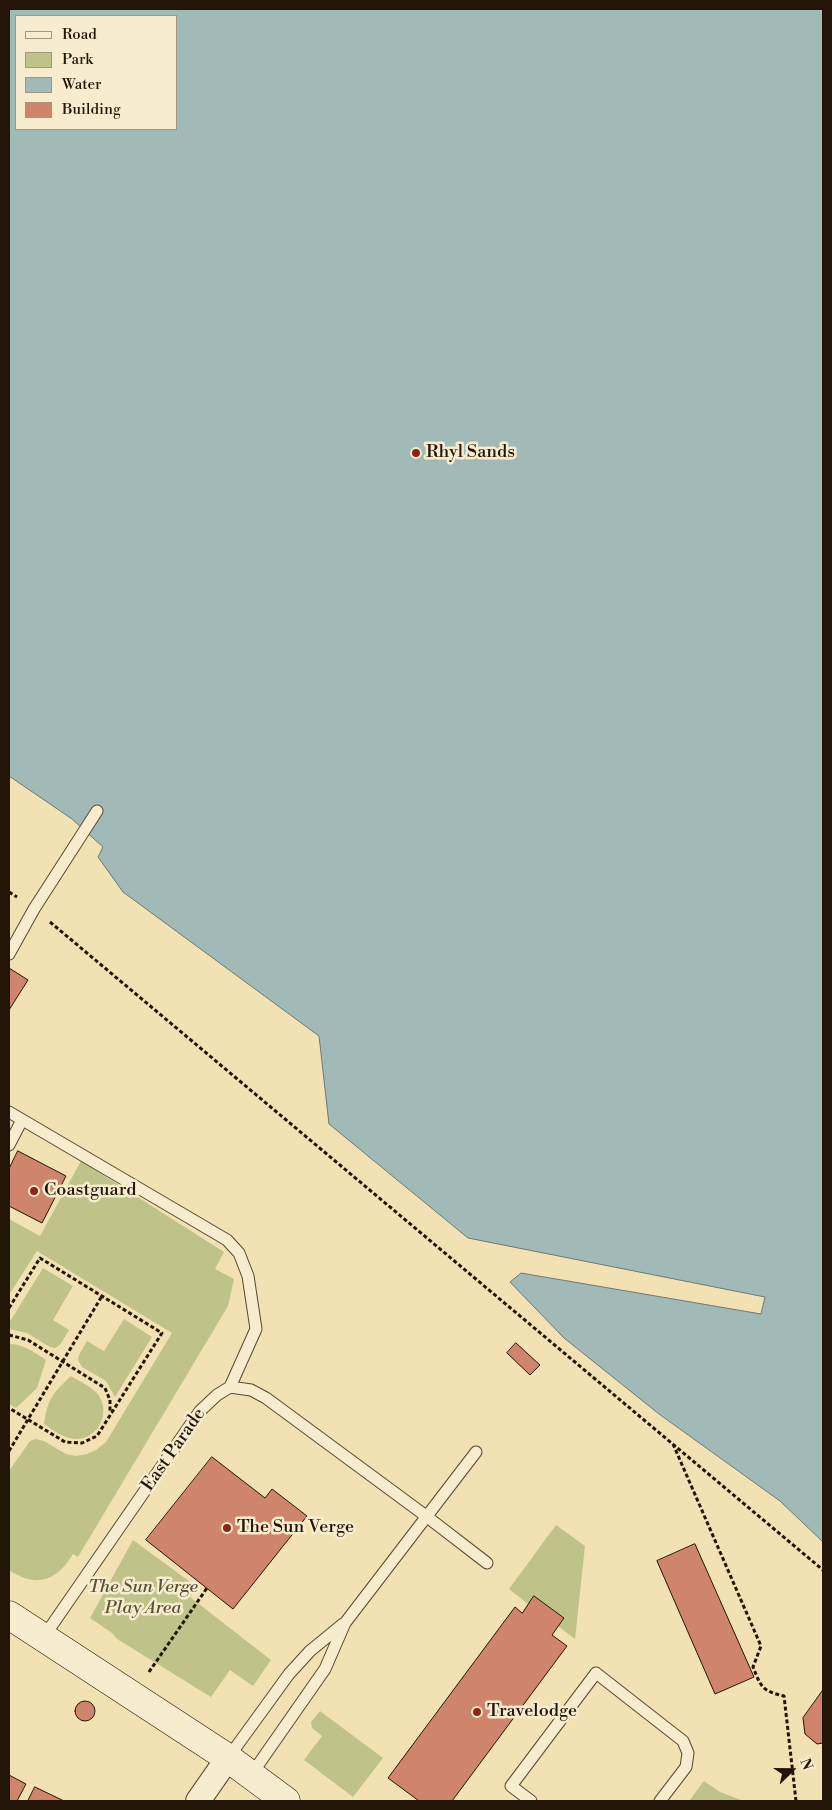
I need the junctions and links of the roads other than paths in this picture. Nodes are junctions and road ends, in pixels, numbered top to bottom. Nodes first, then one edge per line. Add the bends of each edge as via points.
1 (97, 811) dead end
2 (9, 954) edge
3 (9, 1112) edge
4 (22, 1120) junction
5 (9, 1145) edge
6 (230, 1387) junction
7 (476, 1452) dead end
8 (426, 1516) junction
9 (487, 1563) dead end
10 (9, 1616) edge
11 (345, 1622) junction
12 (43, 1638) junction
13 (228, 1758) junction
14 (251, 1775) junction
15 (198, 1801) edge
16 (286, 1801) edge
17 (531, 1801) edge
18 (660, 1801) edge

1 - 2 lane
3 - 4 lane, East Parade
4 - 5 lane
4 - 6 lane, East Parade via 227,1240 239,1253 248,1276 256,1329
6 - 8 lane via 251,1390 266,1398
6 - 12 lane, East Parade via 200,1411
7 - 8 lane
8 - 9 lane
8 - 11 lane
10 - 12 main road
11 - 13 lane via 310,1651 289,1674
11 - 14 lane via 325,1669
12 - 13 main road
13 - 14 main road
13 - 15 street
14 - 16 main road
17 - 18 lane via 511,1786 596,1673 683,1741 688,1754 686,1767

